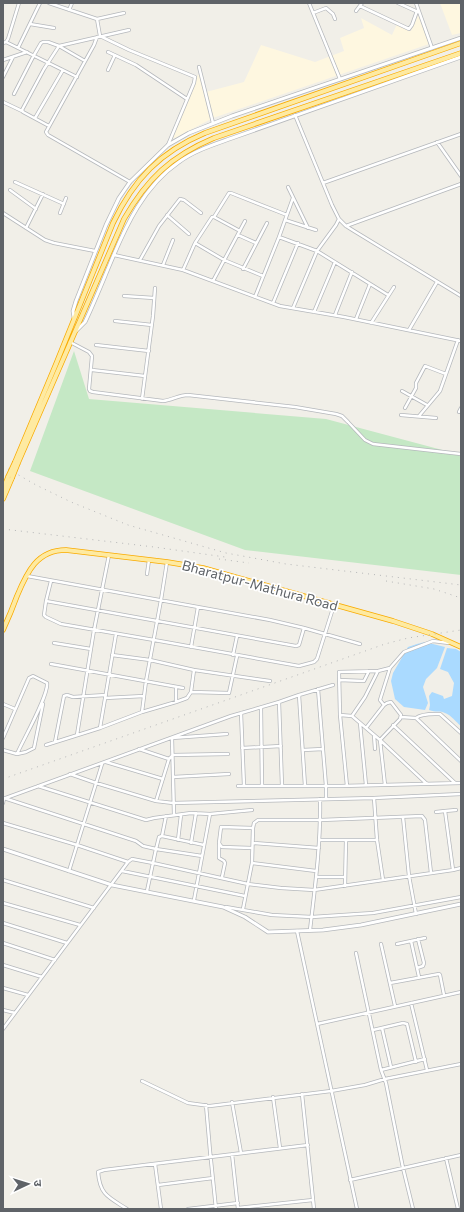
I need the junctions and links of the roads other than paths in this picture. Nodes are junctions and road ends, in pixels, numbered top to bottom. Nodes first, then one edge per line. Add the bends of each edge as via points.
1 (19, 3) edge
2 (40, 3) edge
3 (50, 3) edge
4 (72, 3) edge
5 (309, 3) edge
6 (398, 3) edge
7 (416, 3) edge
8 (361, 4) edge
9 (69, 10) junction
10 (356, 11) dead end
11 (418, 12) junction
12 (124, 13) dead end
13 (313, 13) junction
14 (97, 19) junction
15 (335, 19) dead end
16 (30, 24) junction
17 (54, 28) dead end
18 (129, 30) dead end
19 (99, 37) junction
20 (461, 38) edge
21 (5, 42) edge
22 (461, 44) edge
23 (59, 46) junction
24 (18, 48) junction
25 (432, 48) junction
26 (28, 52) junction
27 (108, 52) dead end
28 (461, 52) edge
29 (34, 55) junction
30 (116, 55) junction
31 (13, 57) junction
32 (461, 58) edge
33 (3, 60) edge
34 (85, 61) junction
35 (48, 63) junction
36 (199, 67) dead end
37 (62, 70) junction
38 (108, 70) dead end
39 (3, 77) edge
40 (77, 77) junction
41 (340, 80) junction
42 (14, 94) dead end
43 (187, 99) junction
44 (3, 102) edge
45 (22, 111) junction
46 (295, 115) junction
47 (35, 118) junction
48 (213, 123) junction
49 (49, 126) junction
50 (461, 134) edge
51 (437, 142) junction
52 (168, 145) junction
53 (461, 176) edge
54 (15, 182) dead end
55 (130, 182) junction
56 (323, 183) junction
57 (461, 184) edge
58 (288, 187) dead end
59 (10, 190) dead end
60 (43, 194) junction
61 (66, 198) dead end
62 (293, 198) junction
63 (64, 204) junction
64 (36, 209) junction
65 (3, 213) edge
66 (60, 213) dead end
67 (201, 213) dead end
68 (167, 215) junction
69 (287, 215) junction
70 (214, 217) junction
71 (339, 219) junction
72 (286, 220) junction
73 (244, 221) dead end
74 (266, 223) dead end
75 (346, 226) junction
76 (26, 228) junction
77 (308, 228) junction
78 (316, 230) dead end
79 (240, 231) junction
80 (189, 234) dead end
81 (238, 235) junction
82 (279, 237) junction
83 (173, 240) dead end
84 (195, 243) junction
85 (256, 243) junction
86 (298, 243) junction
87 (95, 251) junction
88 (317, 251) junction
89 (114, 255) junction
90 (140, 260) junction
91 (224, 260) junction
92 (334, 262) junction
93 (163, 265) junction
94 (243, 269) junction
95 (182, 270) junction
96 (352, 272) junction
97 (263, 276) junction
98 (213, 281) junction
99 (437, 282) junction
100 (370, 284) junction
101 (394, 287) dead end
102 (155, 288) dead end
103 (388, 295) junction
104 (124, 296) dead end
105 (461, 296) edge
106 (255, 297) junction
107 (154, 298) junction
108 (273, 303) junction
109 (293, 308) junction
110 (314, 312) junction
111 (335, 316) junction
112 (74, 318) junction
113 (356, 319) junction
114 (114, 321) dead end
115 (371, 323) junction
116 (152, 326) junction
117 (409, 330) junction
118 (75, 331) junction
119 (459, 341) edge
120 (70, 342) junction
121 (96, 345) dead end
122 (148, 351) junction
123 (92, 370) junction
124 (446, 374) junction
125 (145, 376) junction
126 (402, 391) dead end
127 (412, 396) junction
128 (142, 399) junction
129 (427, 406) junction
130 (405, 408) dead end
131 (461, 408) edge
132 (459, 412) dead end
133 (401, 415) dead end
134 (419, 416) junction
135 (436, 418) dead end
136 (461, 454) edge
137 (16, 463) junction
138 (10, 478) junction
139 (3, 490) edge
140 (3, 499) edge
141 (109, 554) junction
142 (149, 560) junction
143 (167, 562) junction
144 (147, 574) dead end
145 (26, 576) junction
146 (51, 581) junction
147 (102, 590) junction
148 (162, 600) junction
149 (46, 601) junction
150 (334, 604) junction
151 (198, 608) junction
152 (98, 611) junction
153 (158, 621) junction
154 (194, 627) junction
155 (304, 628) junction
156 (3, 630) edge
157 (94, 630) junction
158 (116, 634) junction
159 (324, 634) junction
160 (237, 636) junction
161 (154, 640) junction
162 (54, 643) dead end
163 (360, 644) dead end
164 (454, 644) junction
165 (191, 647) junction
166 (461, 647) edge
167 (91, 649) junction
168 (112, 654) junction
169 (232, 655) junction
170 (237, 656) junction
171 (150, 660) junction
172 (51, 664) dead end
173 (390, 668) junction
174 (194, 670) junction
175 (87, 671) junction
176 (369, 671) junction
177 (378, 671) junction
178 (109, 675) junction
179 (233, 676) junction
180 (339, 680) junction
181 (146, 681) junction
182 (270, 681) dead end
183 (333, 685) dead end
184 (176, 687) junction
185 (183, 688) dead end
186 (318, 689) junction
187 (191, 692) junction
188 (299, 695) junction
189 (144, 696) junction
190 (83, 697) junction
191 (105, 697) junction
192 (43, 699) junction
193 (176, 702) junction
194 (279, 702) junction
195 (3, 704) edge
196 (384, 705) junction
197 (260, 708) junction
198 (15, 709) junction
199 (142, 712) junction
200 (241, 713) junction
201 (340, 715) junction
202 (352, 716) junction
203 (401, 717) junction
204 (416, 718) junction
205 (360, 723) junction
206 (393, 725) junction
207 (100, 728) junction
208 (366, 728) junction
209 (461, 733) edge
210 (227, 734) dead end
211 (374, 734) junction
212 (77, 735) junction
213 (3, 738) edge
214 (172, 738) junction
215 (380, 740) junction
216 (55, 742) junction
217 (46, 744) dead end
218 (281, 746) junction
219 (262, 747) junction
220 (242, 748) junction
221 (139, 749) junction
222 (323, 749) junction
223 (375, 749) dead end
224 (3, 750) edge
225 (303, 750) junction
226 (17, 754) junction
227 (228, 754) dead end
228 (172, 755) junction
229 (169, 759) junction
230 (461, 761) edge
231 (106, 762) junction
232 (102, 763) junction
233 (70, 774) junction
234 (229, 774) dead end
235 (173, 777) junction
236 (162, 779) junction
237 (96, 783) junction
238 (455, 783) junction
239 (461, 783) edge
240 (384, 784) junction
241 (427, 784) junction
242 (366, 785) junction
243 (38, 786) junction
244 (238, 786) dead end
245 (244, 786) junction
246 (262, 786) junction
247 (282, 786) junction
248 (305, 786) junction
249 (326, 786) junction
250 (347, 786) junction
251 (461, 794) edge
252 (374, 798) junction
253 (4, 799) edge
254 (320, 799) junction
255 (326, 799) junction
256 (156, 800) junction
257 (173, 802) junction
258 (3, 803) edge
259 (90, 803) junction
260 (252, 810) dead end
261 (456, 810) dead end
262 (445, 811) junction
263 (436, 812) dead end
264 (196, 813) junction
265 (210, 814) junction
266 (174, 815) junction
267 (181, 815) junction
268 (166, 816) junction
269 (403, 817) junction
270 (376, 818) junction
271 (321, 820) junction
272 (3, 823) edge
273 (83, 824) junction
274 (253, 828) junction
275 (162, 836) junction
276 (178, 840) junction
277 (319, 840) junction
278 (346, 840) junction
279 (377, 840) junction
280 (253, 842) junction
281 (191, 843) junction
282 (220, 844) junction
283 (77, 845) junction
284 (204, 845) junction
285 (252, 848) junction
286 (319, 848) junction
287 (3, 849) edge
288 (156, 849) junction
289 (202, 856) junction
290 (128, 862) junction
291 (153, 863) junction
292 (252, 863) junction
293 (461, 868) edge
294 (453, 870) junction
295 (69, 871) junction
296 (122, 871) junction
297 (316, 871) junction
298 (199, 873) junction
299 (431, 873) junction
300 (150, 876) junction
301 (409, 876) junction
302 (222, 877) junction
303 (316, 877) junction
304 (345, 877) junction
305 (3, 880) edge
306 (383, 880) junction
307 (248, 884) junction
308 (112, 885) junction
309 (197, 886) junction
310 (345, 886) junction
311 (314, 890) junction
312 (147, 891) junction
313 (245, 896) junction
314 (461, 897) edge
315 (194, 900) junction
316 (3, 903) edge
317 (414, 904) junction
318 (461, 904) edge
319 (223, 907) junction
320 (94, 908) junction
321 (243, 909) junction
322 (416, 914) junction
323 (312, 917) junction
324 (3, 923) edge
325 (80, 925) junction
326 (310, 930) junction
327 (297, 931) junction
328 (425, 938) dead end
329 (418, 939) junction
330 (411, 941) junction
331 (3, 943) edge
332 (68, 943) junction
333 (381, 944) dead end
334 (397, 944) dead end
335 (356, 953) dead end
336 (55, 960) junction
337 (3, 965) edge
338 (417, 968) junction
339 (42, 977) junction
340 (419, 977) junction
341 (390, 983) junction
342 (3, 988) edge
343 (461, 992) edge
344 (28, 995) junction
345 (444, 996) junction
346 (411, 1003) junction
347 (394, 1006) junction
348 (3, 1010) edge
349 (369, 1012) junction
350 (15, 1013) junction
351 (317, 1024) junction
352 (3, 1028) edge
353 (382, 1028) junction
354 (373, 1030) junction
355 (425, 1059) junction
356 (416, 1062) junction
357 (461, 1064) edge
358 (391, 1067) junction
359 (382, 1070) junction
360 (427, 1070) junction
361 (386, 1079) junction
362 (142, 1081) dead end
363 (331, 1091) junction
364 (302, 1094) junction
365 (273, 1098) junction
366 (232, 1102) junction
367 (206, 1105) junction
368 (308, 1145) junction
369 (280, 1148) junction
370 (241, 1153) junction
371 (232, 1154) junction
372 (461, 1155) edge
373 (210, 1157) junction
374 (446, 1158) junction
375 (155, 1164) junction
376 (403, 1168) junction
377 (212, 1178) junction
378 (350, 1180) junction
379 (158, 1185) junction
380 (313, 1200) junction
381 (238, 1204) junction
382 (216, 1207) edge
383 (127, 1209) edge
384 (162, 1209) edge
385 (188, 1209) edge
386 (238, 1209) edge
387 (314, 1209) edge
388 (357, 1209) edge
389 (413, 1209) edge
390 (458, 1209) edge

1 - 21 street
2 - 16 street
3 - 9 street
4 - 9 street
5 - 13 street
6 - 11 street
7 - 11 street
8 - 10 street
8 - 11 street via 409,29
9 - 14 street
11 - 25 street
12 - 14 street
13 - 15 street via 326,8
13 - 41 street
14 - 19 street
16 - 17 street
16 - 24 street
18 - 19 street
19 - 23 street
19 - 34 street
19 - 43 street via 195,77
20 - 25 street
21 - 24 street
22 - 112 highway via 223,126 189,140 162,157 137,182 119,209
23 - 29 street via 43,42
23 - 34 street
23 - 35 street
24 - 26 street
25 - 41 street
26 - 29 street
26 - 31 street
27 - 30 street
28 - 118 highway via 235,130 178,156 150,180 132,205 108,252
29 - 35 street
29 - 42 street
30 - 38 street
30 - 43 street via 141,68
31 - 33 street
31 - 39 street
32 - 46 street
34 - 40 street
35 - 37 street
35 - 45 street
36 - 48 street
37 - 40 street
37 - 47 street
40 - 49 street
41 - 48 street
43 - 52 street
44 - 45 street
45 - 47 street
46 - 56 street
46 - 89 street via 211,146 178,162 144,196 129,220
47 - 49 street
48 - 52 street
49 - 55 street via 46,132 48,135
50 - 51 street
51 - 53 street
51 - 56 street
52 - 55 street
54 - 60 street
55 - 87 street via 119,198
56 - 71 street
57 - 75 street
58 - 62 street
59 - 64 street
60 - 63 street
60 - 64 street
61 - 63 street
62 - 69 street
62 - 77 street
63 - 66 street
64 - 76 street
65 - 76 street
67 - 68 street via 181,199
68 - 80 street
68 - 90 street
69 - 70 street via 229,193
69 - 72 street
70 - 79 street
70 - 84 street via 210,218
71 - 75 street
71 - 88 street
72 - 77 street
72 - 82 street
73 - 79 street
74 - 85 street
75 - 99 street
76 - 87 street via 49,242
77 - 78 street
79 - 81 street
81 - 85 street
81 - 91 street
82 - 86 street
82 - 97 street
83 - 93 street
84 - 91 street
84 - 95 street
85 - 94 street
86 - 88 street
86 - 108 street
87 - 112 street via 76,301
88 - 92 street
88 - 109 street
89 - 90 street
89 - 118 street via 85,322
90 - 93 street
91 - 94 street
91 - 98 street
92 - 96 street
92 - 110 street
93 - 95 street
94 - 97 street
95 - 98 street
96 - 100 street
96 - 111 street
97 - 106 street
98 - 106 street
99 - 105 street
99 - 117 street
100 - 103 street
100 - 113 street
101 - 103 street
102 - 107 street
103 - 115 street
104 - 107 street
106 - 108 street
107 - 116 street
108 - 109 street
109 - 110 street
110 - 111 street
111 - 113 street
112 - 137 highway
113 - 115 street
114 - 116 street
115 - 117 street
116 - 122 street
117 - 119 street
118 - 120 highway
119 - 124 street
120 - 123 street via 91,353
120 - 137 highway
121 - 122 street
122 - 125 street
123 - 125 street
123 - 128 street via 90,391
124 - 127 street via 425,366
124 - 129 street via 440,391
125 - 128 street
126 - 127 street
127 - 129 street
127 - 130 street
128 - 136 street via 163,401 188,395 309,409 342,416 365,440 373,444
129 - 134 street
131 - 132 street
133 - 134 street
134 - 135 street
137 - 138 highway, bridge
138 - 139 highway
138 - 140 highway
141 - 142 highway, Bharatpur-Mathura Road
141 - 145 highway, Bharatpur-Mathura Road via 57,550 34,564
141 - 147 street
142 - 143 highway, Bharatpur-Mathura Road
142 - 144 street
143 - 148 street
143 - 150 highway, Bharatpur-Mathura Road via 203,568
145 - 146 street
145 - 156 highway, Bharatpur-Mathura Road
146 - 147 street
146 - 149 street
147 - 148 street
147 - 152 street
148 - 151 street
148 - 153 street
149 - 152 street
149 - 157 street via 43,613 46,617 61,624
150 - 159 street
150 - 164 highway, Bharatpur-Mathura Road via 416,629
151 - 154 street
151 - 155 street
152 - 153 street
152 - 157 street
153 - 154 street
153 - 161 street
154 - 160 street
154 - 165 street
155 - 159 street
155 - 160 street via 299,645 296,646
157 - 158 street
157 - 167 street
158 - 161 street
158 - 168 street
159 - 163 street
159 - 170 street via 316,661 304,666
160 - 169 street
161 - 165 street
161 - 171 street
162 - 167 street
164 - 166 highway, Bharatpur-Mathura Road
164 - 173 street via 433,641 404,652
165 - 169 street
167 - 175 street
168 - 171 street
168 - 178 street
169 - 170 street
170 - 179 street
171 - 174 street
171 - 181 street
172 - 175 street
173 - 177 street
173 - 196 street via 380,700
174 - 179 street
174 - 187 street
175 - 178 street
175 - 190 street
176 - 177 street
176 - 180 street via 364,681
176 - 180 street via 339,671
177 - 202 street via 365,698
178 - 181 street
178 - 191 street
179 - 182 street
179 - 187 street via 229,693
180 - 201 street
181 - 184 street
181 - 189 street
183 - 186 street
184 - 185 street
184 - 193 street
186 - 188 street
186 - 222 street
187 - 193 street via 188,697
188 - 194 street
188 - 225 street
189 - 191 street
189 - 199 street
190 - 191 street
190 - 212 street
190 - 216 street via 64,697
191 - 207 street
192 - 198 street via 47,683 32,676
192 - 226 street
192 - 226 street via 34,748
193 - 199 street
194 - 197 street
194 - 218 street
195 - 198 street
196 - 203 street via 391,702
196 - 208 street
197 - 200 street
197 - 219 street
198 - 213 street
199 - 207 street
200 - 214 street
200 - 220 street
201 - 202 street
201 - 250 street
202 - 205 street
203 - 204 street
203 - 206 street
204 - 209 street via 440,714
204 - 230 street
205 - 208 street
205 - 242 street
206 - 215 street
206 - 238 street
207 - 212 street
208 - 211 street
210 - 214 street
211 - 215 street
211 - 223 street
212 - 216 street
214 - 221 street
214 - 228 street
215 - 240 street
215 - 241 street
216 - 217 street
218 - 219 street
218 - 247 street
219 - 220 street
219 - 246 street
220 - 245 street
221 - 229 street
221 - 231 street
222 - 225 street
222 - 249 street
224 - 226 street
225 - 248 street
227 - 228 street
228 - 229 street
228 - 235 street
229 - 236 street
231 - 232 street
231 - 236 street
232 - 233 street
232 - 237 street
233 - 237 street
233 - 243 street
234 - 235 street
235 - 257 street
236 - 256 street
237 - 256 street
237 - 259 street
238 - 239 street
238 - 241 street
240 - 241 street
240 - 242 street
242 - 250 street
243 - 253 street
243 - 259 street
244 - 245 street
245 - 246 street
246 - 247 street
247 - 248 street
248 - 249 street
249 - 250 street
249 - 255 street
251 - 252 street
252 - 255 street
252 - 270 street
253 - 258 street
253 - 273 street
254 - 255 street
254 - 257 street
254 - 271 street
256 - 257 street
257 - 266 street
259 - 268 street via 146,820
259 - 273 street
260 - 265 street
261 - 262 street
262 - 263 street
262 - 294 street
264 - 265 street
264 - 267 street
264 - 281 street
265 - 284 street
266 - 267 street
266 - 268 street
267 - 276 street
268 - 275 street
269 - 270 street
269 - 299 street via 425,818
269 - 301 street
270 - 271 street
270 - 279 street
271 - 274 street via 258,820
271 - 277 street
272 - 283 street
273 - 283 street
273 - 288 street
274 - 280 street
274 - 282 street via 221,827
275 - 276 street
275 - 288 street via 158,839
276 - 281 street
277 - 278 street
277 - 286 street
278 - 279 street
278 - 304 street
279 - 306 street
280 - 285 street
280 - 286 street
281 - 284 street
282 - 285 street via 222,847
282 - 302 street via 219,858 225,863
283 - 290 street
283 - 295 street
284 - 289 street
285 - 292 street
286 - 297 street
287 - 295 street
288 - 289 street
288 - 291 street
289 - 298 street
290 - 291 street via 133,859
290 - 296 street
291 - 298 street
291 - 300 street
292 - 297 street
292 - 307 street
293 - 294 street
294 - 299 street
295 - 308 street
296 - 300 street
296 - 308 street
297 - 303 street
298 - 302 street
298 - 309 street
299 - 301 street
300 - 309 street
300 - 312 street
301 - 306 street
301 - 317 street
302 - 307 street
303 - 304 street
303 - 311 street
304 - 310 street
305 - 320 street
306 - 310 street
307 - 311 street
307 - 313 street
308 - 312 street
308 - 320 street
309 - 313 street
309 - 315 street
310 - 311 street
311 - 323 street
312 - 315 street
313 - 321 street
314 - 317 street
315 - 319 street
316 - 325 street
317 - 322 street
317 - 323 street via 373,912
318 - 322 street
319 - 321 street
319 - 327 street via 268,932
320 - 325 street
321 - 323 street via 272,915
322 - 326 street via 361,926
323 - 326 street
324 - 332 street
325 - 332 street
326 - 327 street
327 - 351 street
328 - 329 street
329 - 330 street
329 - 338 street via 424,963
330 - 334 street
330 - 338 street
331 - 336 street
332 - 336 street
333 - 341 street
335 - 349 street
336 - 339 street
337 - 339 street
338 - 340 street
339 - 344 street
340 - 341 street
340 - 345 street via 440,974
341 - 347 street
342 - 344 street
343 - 345 street
344 - 350 street
345 - 346 street
346 - 347 street
346 - 355 street
347 - 349 street
348 - 350 street
349 - 351 street
349 - 354 street
350 - 352 street
351 - 363 street
353 - 354 street
353 - 356 street via 407,1024
353 - 358 street
354 - 359 street
355 - 356 street
355 - 360 street
356 - 358 street
357 - 360 street
358 - 359 street
359 - 361 street
360 - 361 street
361 - 363 street
361 - 376 street
362 - 367 street via 188,1103
363 - 364 street
363 - 378 street
364 - 365 street
364 - 368 street
365 - 366 street
365 - 369 street
366 - 367 street
366 - 370 street
367 - 373 street
368 - 369 street
368 - 380 street
369 - 370 street
370 - 371 street
371 - 373 street
371 - 381 street
372 - 374 street
373 - 375 street
373 - 377 street
374 - 376 street
374 - 390 street
375 - 379 street
375 - 383 street via 98,1172 103,1192
376 - 378 street
376 - 389 street
377 - 379 street
377 - 382 street
378 - 388 street
379 - 384 street
380 - 386 street
380 - 387 street
381 - 382 street
381 - 386 street
382 - 385 street

